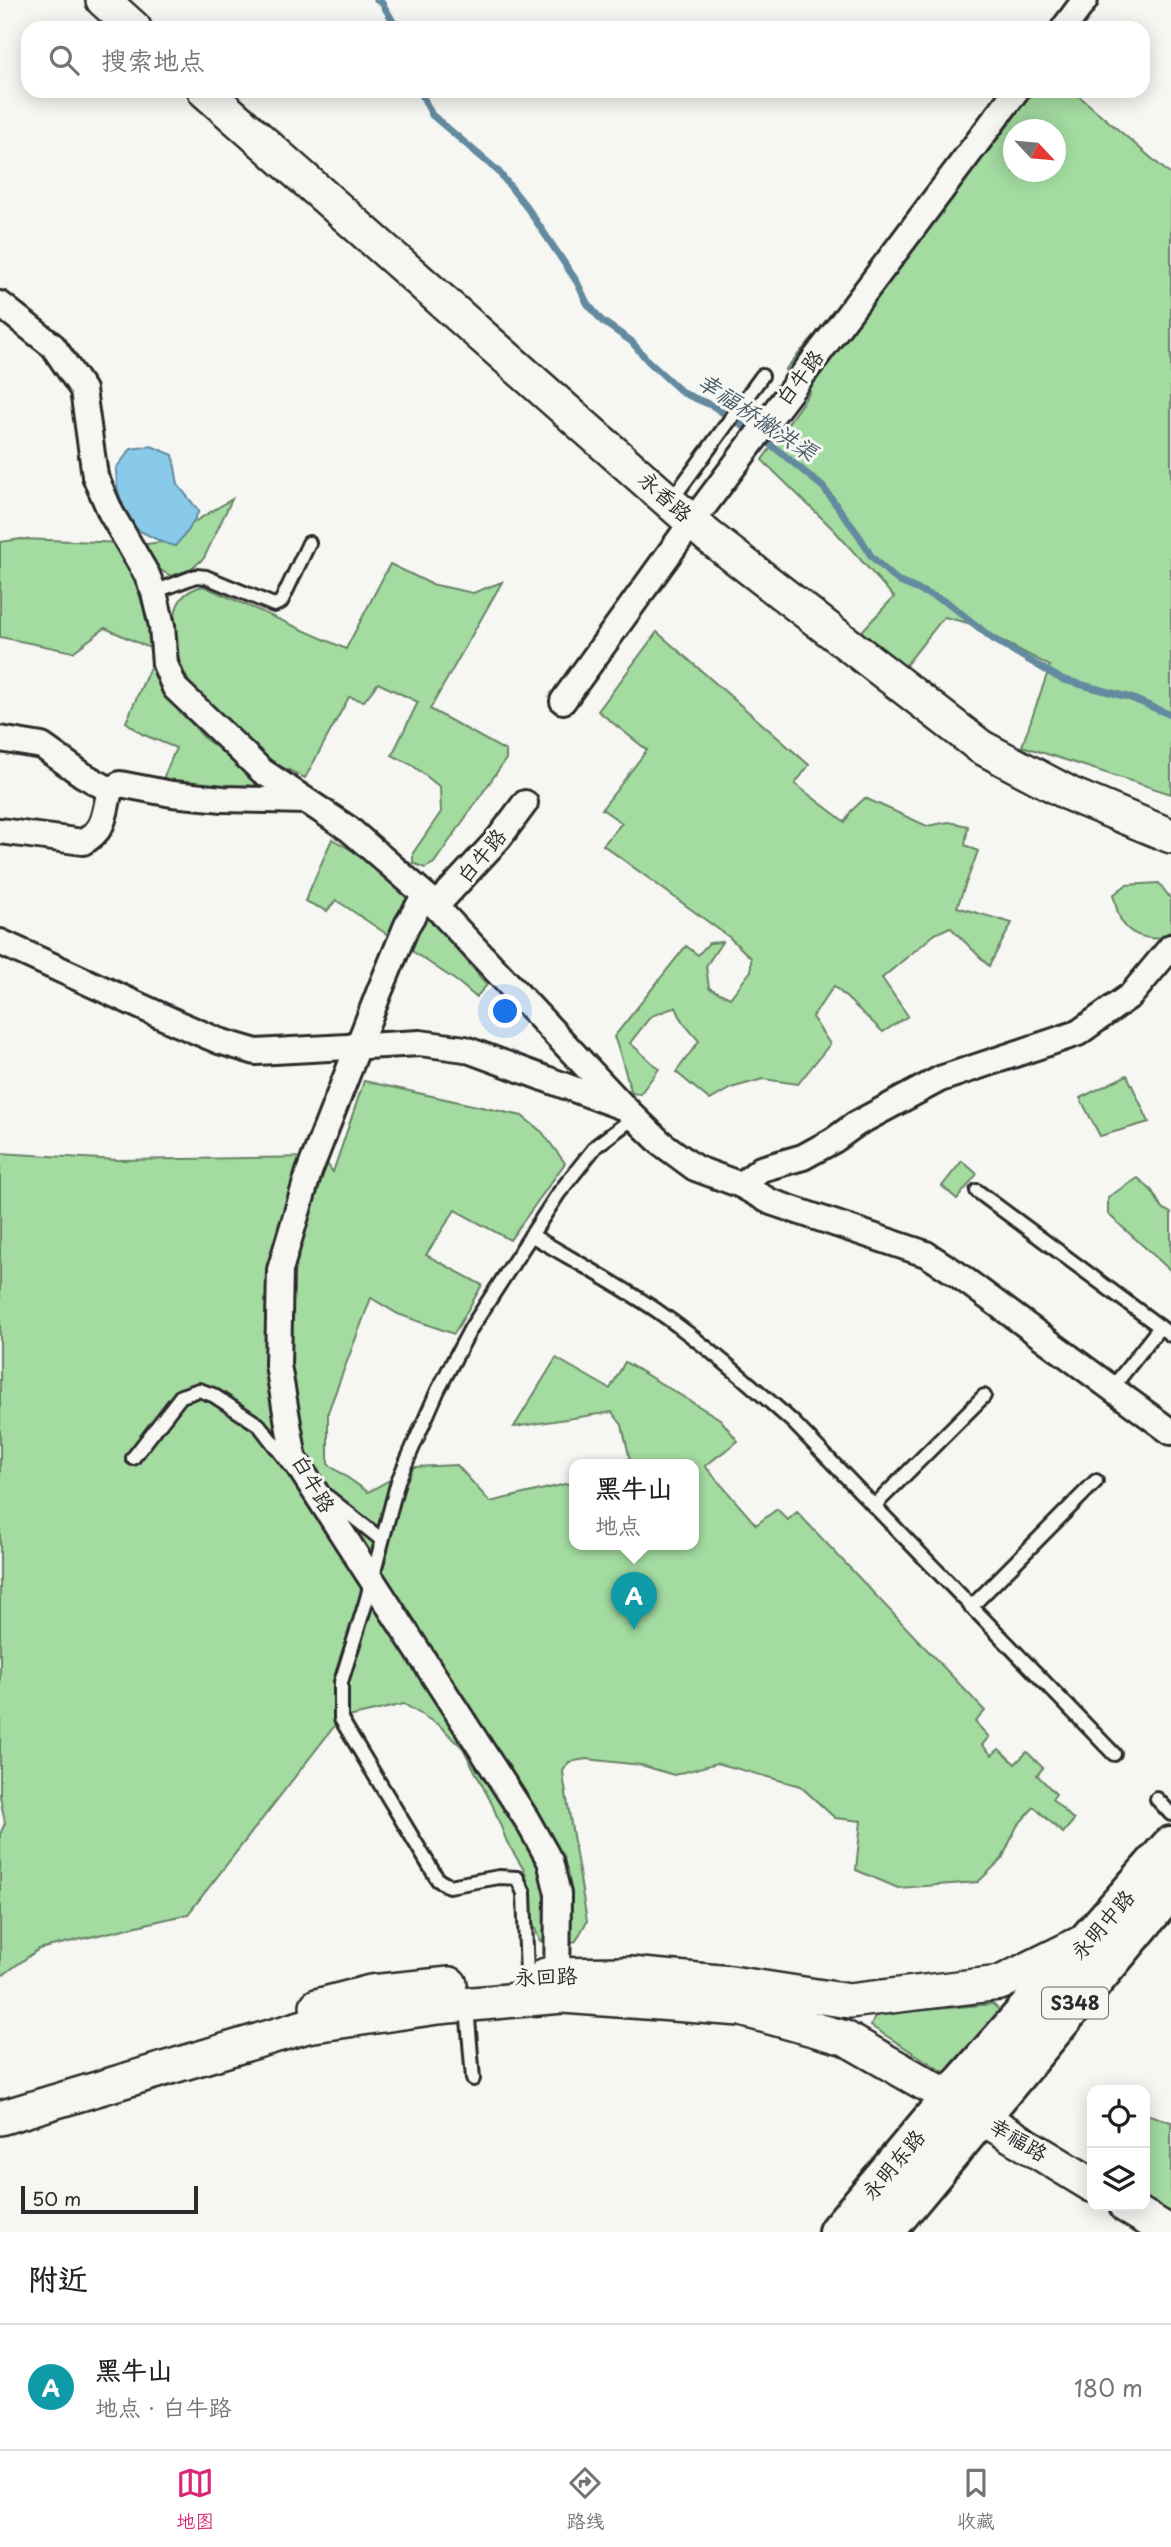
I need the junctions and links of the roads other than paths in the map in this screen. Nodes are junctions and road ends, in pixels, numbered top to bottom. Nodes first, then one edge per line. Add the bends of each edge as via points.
1 (103, 0) edge
2 (1085, 0) edge
3 (126, 21) edge
4 (1069, 21) edge
5 (213, 98) edge
6 (1011, 98) edge
7 (0, 304) edge
8 (762, 376) dead end
9 (681, 512) junction
10 (309, 543) dead end
11 (154, 592) junction
12 (563, 701) dead end
13 (0, 739) edge
14 (110, 790) junction
15 (307, 801) junction
16 (525, 803) dead end
17 (0, 831) edge
18 (1171, 836) edge
19 (431, 901) junction
20 (0, 942) edge
21 (1171, 947) edge
22 (357, 1047) junction
23 (625, 1108) junction
24 (741, 1185) junction
25 (977, 1191) dead end
26 (531, 1235) junction
27 (1166, 1331) edge
28 (1112, 1388) junction
29 (984, 1396) dead end
30 (1171, 1432) edge
31 (132, 1458) dead end
32 (306, 1478) junction
33 (1097, 1481) dead end
34 (874, 1506) junction
35 (382, 1541) junction
36 (372, 1579) junction
37 (971, 1607) junction
38 (1114, 1754) dead end
39 (1157, 1799) dead end
40 (1171, 1814) edge
41 (1171, 1846) edge
42 (1171, 1888) edge
43 (1093, 1937) junction
44 (547, 1983) junction
45 (782, 1991) junction
46 (467, 1999) junction
47 (473, 2079) dead end
48 (0, 2097) edge
49 (963, 2101) junction
50 (0, 2118) edge
51 (1087, 2182) edge
52 (1134, 2211) edge
53 (838, 2232) edge
54 (884, 2232) edge
55 (1169, 2232) edge

1 - 3 main road
2 - 4 street
5 - 9 main road, 永香路
6 - 9 street, 白牛路 via 757,436
7 - 11 street via 53,346 83,390 95,475
8 - 9 lane via 724,428
9 - 12 street, 白牛路
9 - 18 main road, 永香路 via 981,747 1072,795
10 - 11 lane via 281,601 274,605 206,577 196,576
11 - 15 street via 165,664 175,688 262,771
13 - 14 street via 42,746
14 - 15 street via 120,784 223,799
14 - 17 street via 101,828 83,842
15 - 19 street via 349,829
16 - 19 street, 白牛路 via 450,894
19 - 22 street, 白牛路 via 407,925
19 - 23 street
20 - 22 street via 179,1024 256,1052
21 - 24 street via 1131,995 1078,1033 940,1079 803,1157 761,1169
22 - 23 street via 420,1043 465,1049
22 - 32 street, 白牛路 via 309,1172 280,1270 278,1366 294,1460
23 - 24 street via 695,1168
23 - 26 lane via 628,1122 596,1146
24 - 28 street via 771,1202 926,1254
25 - 27 lane
26 - 34 lane via 704,1345 793,1422
26 - 35 lane via 471,1328 438,1390 398,1481
27 - 28 lane
28 - 30 street
29 - 34 lane
31 - 32 lane via 181,1396 199,1390 259,1425
32 - 35 lane
32 - 36 street, 白牛路
33 - 37 lane
34 - 37 lane
35 - 36 lane
36 - 44 street, 白牛路 via 550,1861 558,1894
36 - 44 lane via 341,1682 341,1719 438,1880 449,1886 517,1878
37 - 38 lane
39 - 40 lane
41 - 43 main road, 永明中路 / S348
42 - 49 main road, 永明中路 / S348
43 - 45 main road, 永回路 via 1000,1983 849,2001
43 - 49 main road, 永明中路 / S348
44 - 45 main road, 永回路 via 630,1974
44 - 46 main road, 永回路
44 - 48 main road, 永回路 via 371,1992
44 - 49 main road, 永回路 via 741,2009 845,2038
45 - 49 main road
46 - 47 lane
46 - 50 main road, 永回路 via 307,2026
49 - 51 main road, 幸福路
49 - 53 main road, 永明东路 / S348
49 - 54 main road, 永明东路 / S348
52 - 55 main road

